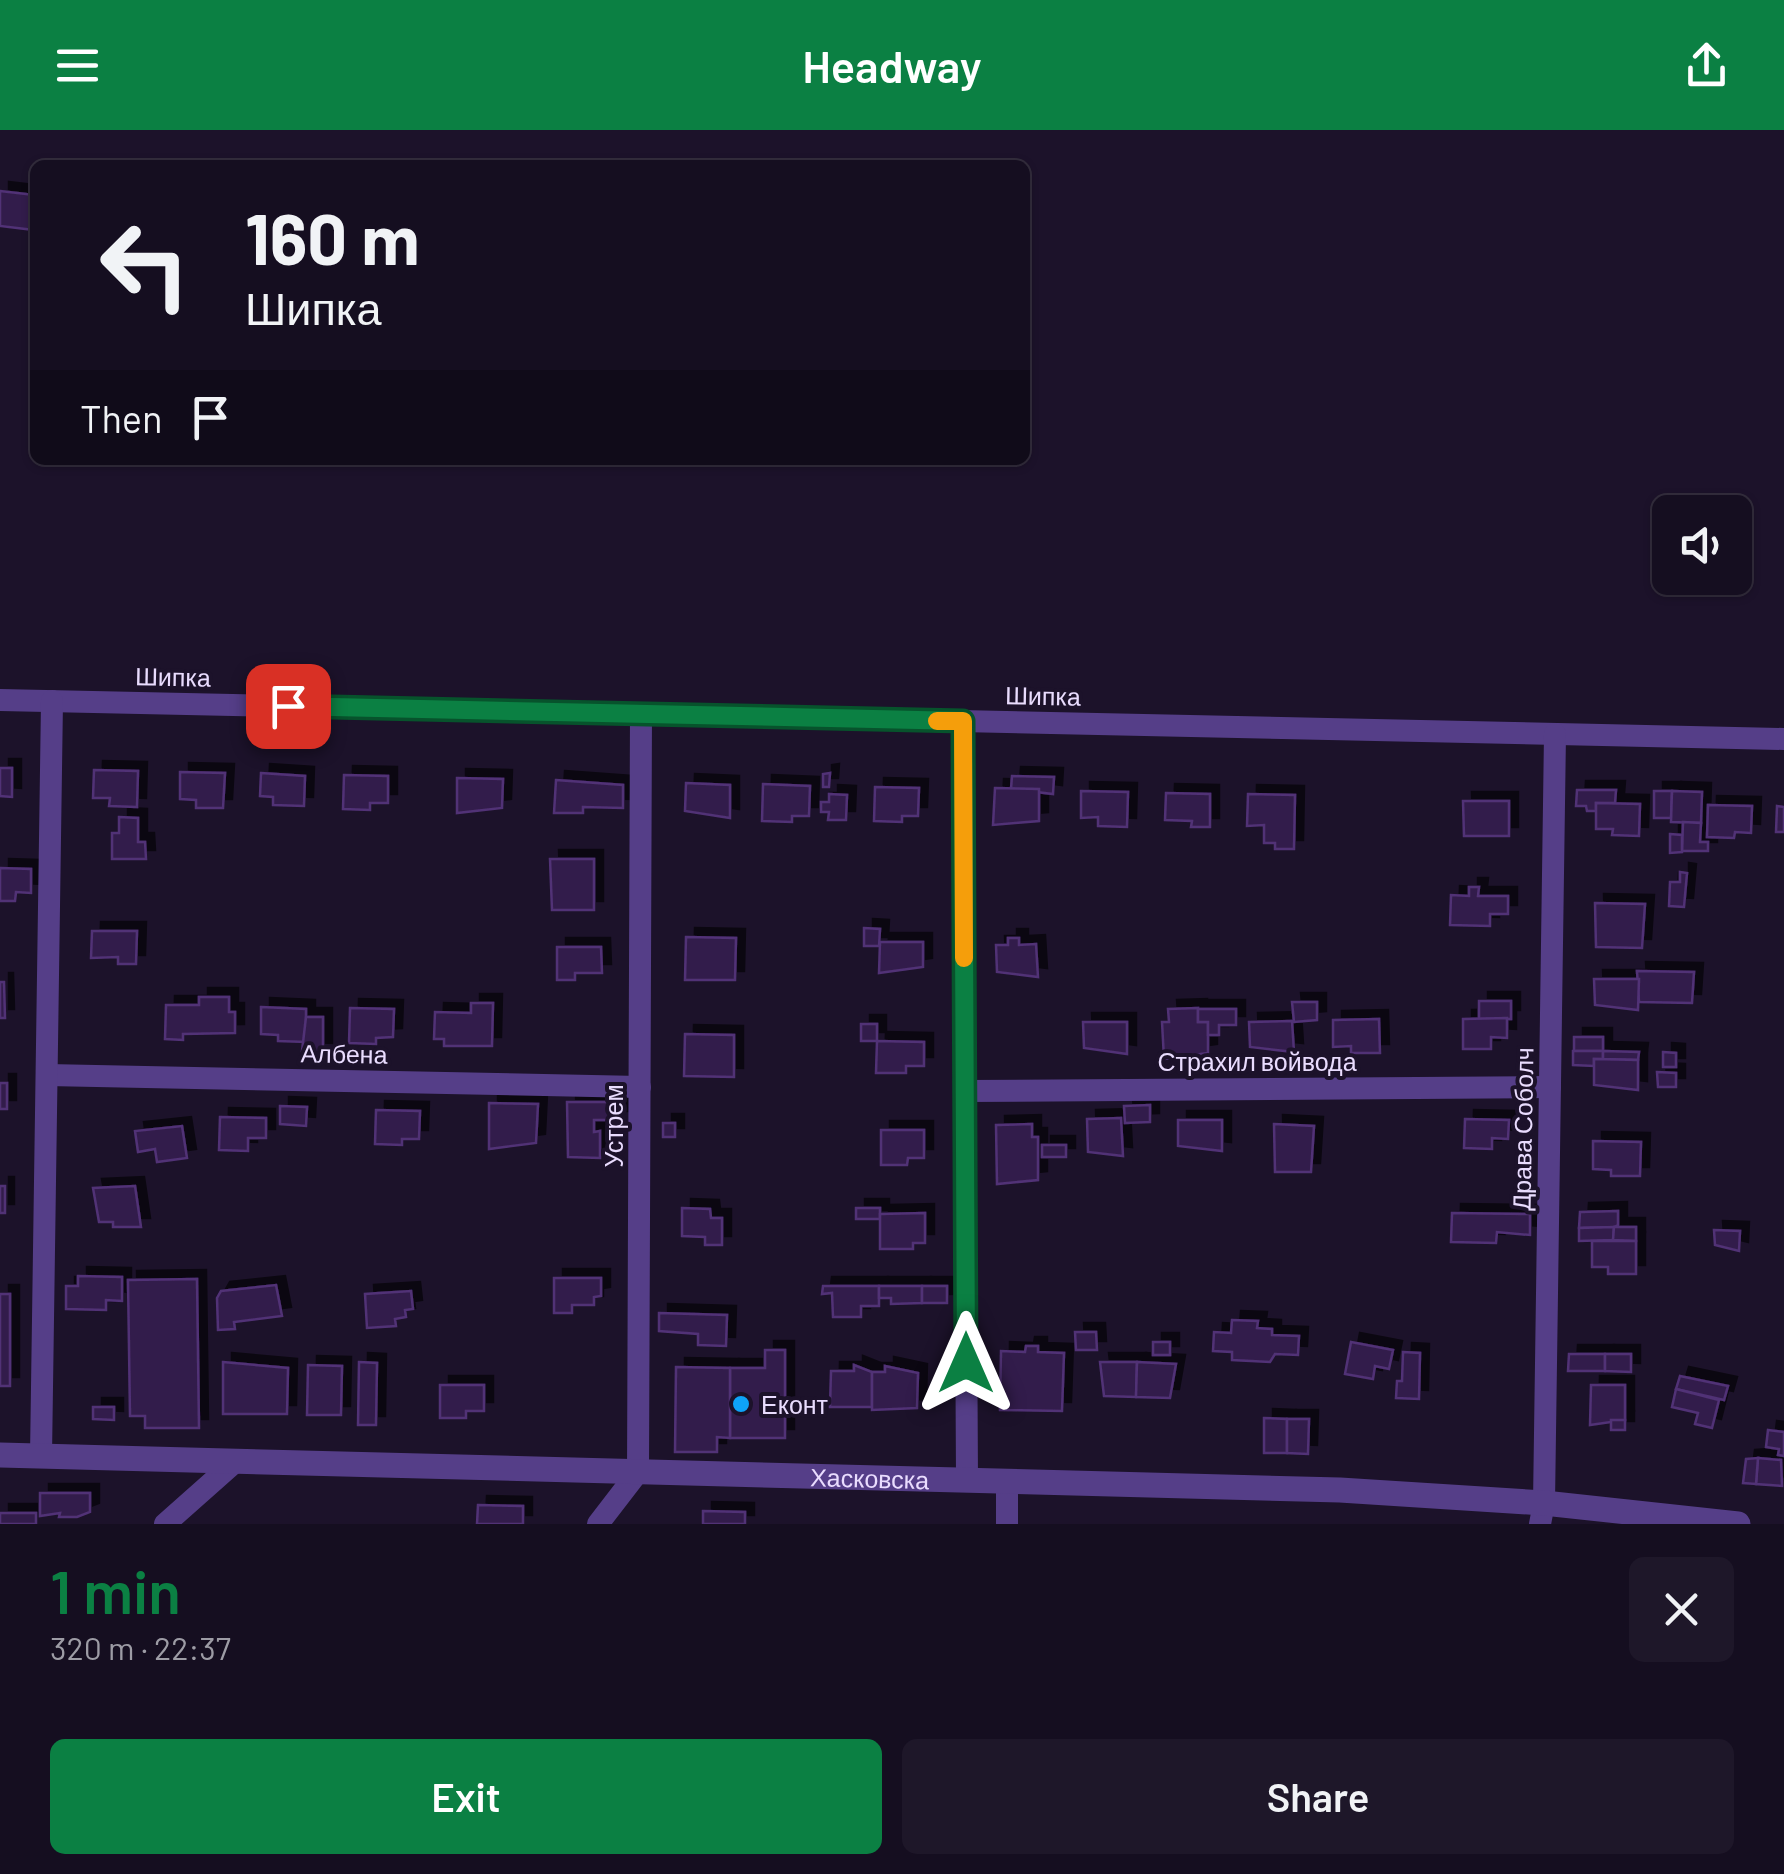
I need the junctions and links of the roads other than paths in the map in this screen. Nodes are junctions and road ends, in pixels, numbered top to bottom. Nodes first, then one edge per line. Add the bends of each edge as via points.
1 (0, 700) edge
2 (52, 701) junction
3 (641, 714) junction
4 (963, 721) junction
5 (1555, 734) junction
6 (1784, 740) edge
7 (47, 1075) junction
8 (640, 1086) junction
9 (1550, 1086) junction
10 (964, 1090) junction
11 (0, 1455) edge
12 (41, 1456) junction
13 (236, 1461) junction
14 (638, 1472) junction
15 (967, 1480) junction
16 (1006, 1481) junction
17 (1542, 1513) edge
18 (165, 1524) edge
19 (598, 1524) edge
20 (1007, 1524) edge
21 (1738, 1524) edge

1 - 2 street, Шипка
2 - 3 street, Шипка
2 - 7 street
3 - 4 street, Шипка
3 - 8 street, Устрем
4 - 5 street, Шипка
4 - 10 street
5 - 6 street, Шипка
5 - 9 street, Драва Соболч
7 - 8 street, Албена
7 - 12 street
8 - 14 street, Устрем
9 - 10 street, Страхил войвода
9 - 17 street, Драва Соболч
10 - 15 street
11 - 12 street, Хасковска
12 - 13 street, Хасковска
13 - 14 street, Хасковска
13 - 18 street
14 - 15 street, Хасковска
14 - 19 street
15 - 16 street, Хасковска
16 - 17 street, Хасковска via 1340,1490
16 - 20 street
17 - 21 street, Хасковска

